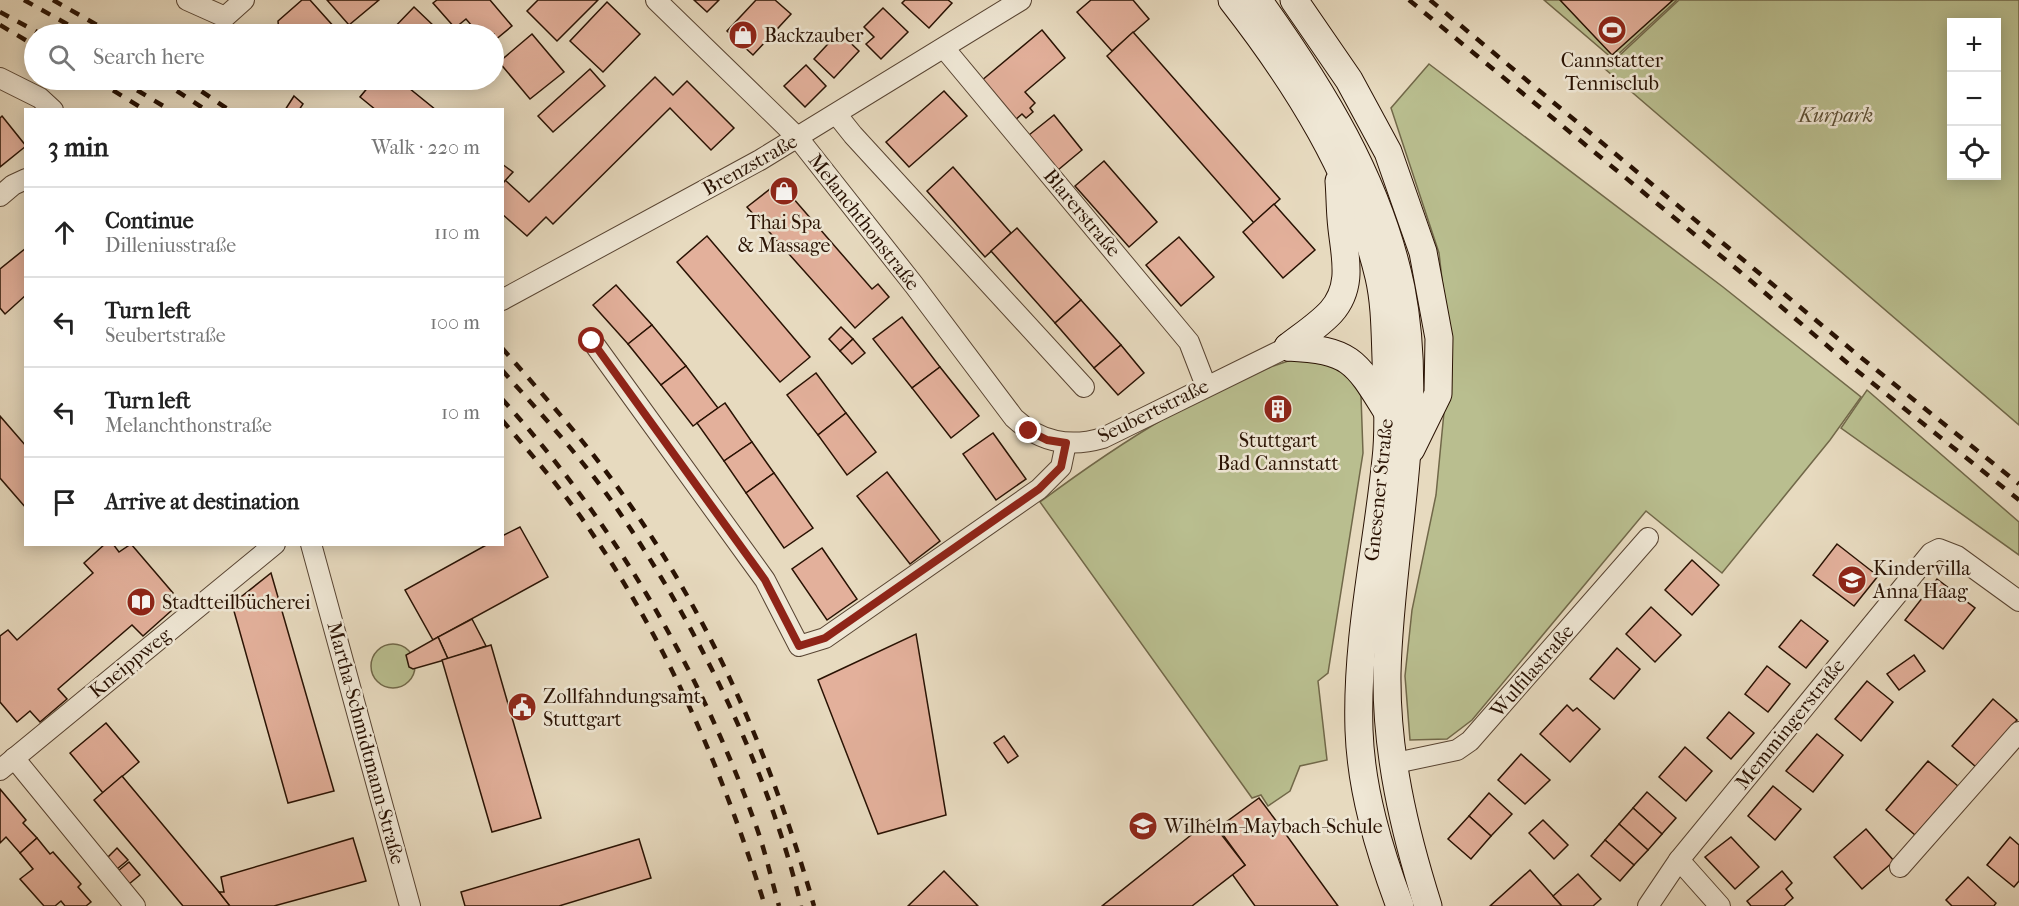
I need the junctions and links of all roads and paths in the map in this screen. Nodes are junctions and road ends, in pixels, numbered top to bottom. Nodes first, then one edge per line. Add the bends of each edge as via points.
1 (187, 0) edge
2 (244, 0) edge
3 (656, 0) edge
4 (1021, 0) edge
5 (1232, 0) edge
6 (1258, 0) edge
7 (1294, 0) edge
8 (945, 48) junction
9 (0, 78) edge
10 (24, 90) edge
11 (24, 90) edge
12 (51, 108) edge
13 (837, 115) junction
14 (798, 138) junction
15 (1339, 168) junction
16 (24, 180) edge
17 (0, 196) edge
18 (504, 299) edge
19 (592, 341) dead end
20 (1288, 347) junction
21 (1206, 386) junction
22 (1084, 387) dead end
23 (1388, 414) junction
24 (1066, 443) junction
25 (1407, 455) junction
26 (1648, 538) dead end
27 (273, 546) edge
28 (312, 546) edge
29 (2019, 601) edge
30 (2019, 732) edge
31 (7, 764) edge
32 (1391, 764) junction
33 (1679, 860) junction
34 (1900, 867) dead end
35 (135, 906) edge
36 (410, 906) edge
37 (1400, 906) edge
38 (1428, 906) edge
39 (1648, 906) edge
40 (1720, 906) edge

1 - 2 street via 225,17
3 - 14 street, Melanchthonstraße
4 - 8 street, Brenzstraße
5 - 15 main road, Gnesener Straße via 1294,88
6 - 25 main road, Gnesener Straße via 1351,147 1393,253 1407,332
7 - 25 main road via 1349,80 1388,152 1423,252 1439,338 1438,394
8 - 13 street, Brenzstraße
8 - 21 street, Blarerstraße via 1189,342
9 - 11 street
10 - 12 street
13 - 14 street, Brenzstraße
13 - 22 street
14 - 18 street, Brenzstraße
14 - 24 street, Melanchthonstraße via 1014,418 1038,436
15 - 20 main road via 1346,280 1331,313
15 - 23 main road, Gnesener Straße via 1355,200 1379,278
16 - 17 street
19 - 24 street via 765,580 799,646 825,638 1039,489 1061,467
20 - 21 street, Seubertstraße
20 - 23 main road via 1322,348 1358,366
21 - 24 street, Seubertstraße via 1103,438
23 - 37 main road, Gnesener Straße via 1386,457 1365,605 1359,730 1362,778
25 - 32 main road, Gnesener Straße via 1387,674
26 - 32 street, Wulfilastraße via 1470,741 1457,750
27 - 31 street, Kneippweg
28 - 36 street, Martha-Schmidtmann-Straße
29 - 33 street, Memmingerstraße via 1957,556 1939,549 1921,563
30 - 34 street
31 - 35 street
32 - 38 main road, Gnesener Straße
33 - 39 street, Memmingerstraße
33 - 40 street

